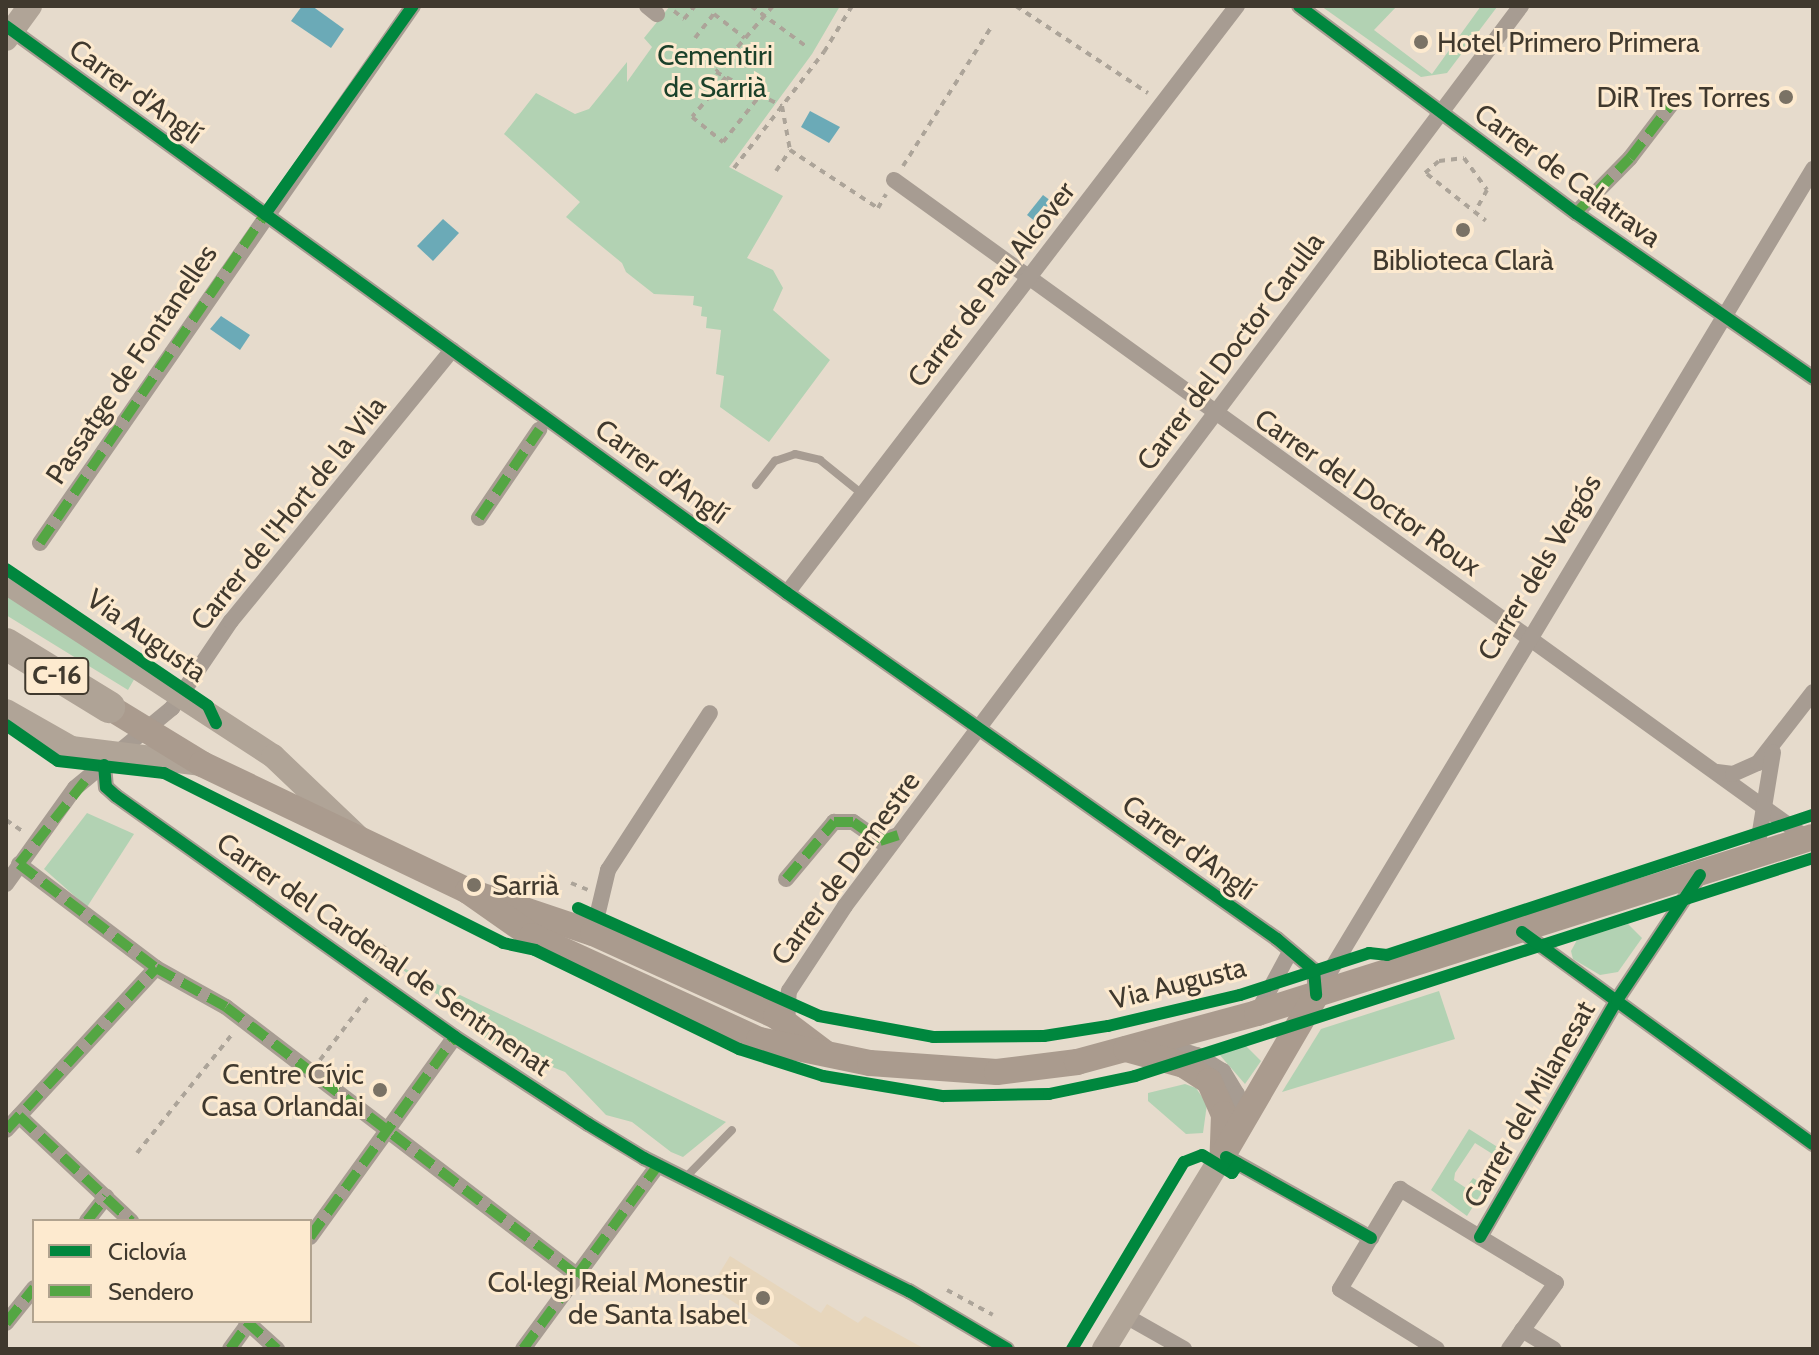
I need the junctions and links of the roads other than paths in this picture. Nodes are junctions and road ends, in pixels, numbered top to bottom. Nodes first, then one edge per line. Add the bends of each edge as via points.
1 (30, 6) edge
2 (413, 6) edge
3 (1237, 6) edge
4 (1299, 6) edge
5 (1521, 6) edge
6 (8, 32) edge
7 (1673, 102) dead end
8 (1441, 113) junction
9 (1813, 169) edge
10 (894, 180) road end
11 (1576, 213) junction
12 (265, 214) junction
13 (1029, 278) junction
14 (1724, 315) junction
15 (452, 350) junction
16 (1813, 378) edge
17 (1215, 415) junction
18 (539, 430) dead end
19 (756, 485) dead end
20 (862, 494) junction
21 (479, 518) dead end
22 (40, 543) dead end
23 (6, 582) edge
24 (787, 593) junction
25 (1530, 639) junction
26 (6, 644) edge
27 (1813, 692) edge
28 (181, 696) junction
29 (109, 707) joint
30 (6, 711) edge
31 (710, 713) dead end
32 (980, 727) junction
33 (147, 731) junction
34 (1775, 747) junction
35 (110, 761) junction
36 (202, 764) junction
37 (1717, 772) junction
38 (1764, 809) junction
39 (898, 835) junction
40 (362, 840) junction
41 (1811, 840) edge
42 (1756, 856) junction
43 (19, 864) junction
44 (1700, 875) junction
45 (786, 879) dead end
46 (6, 884) edge
47 (468, 891) junction
48 (1522, 932) junction
49 (593, 933) junction
50 (1290, 952) junction
51 (156, 968) junction
52 (1316, 995) junction
53 (1617, 1000) junction
54 (1257, 1013) junction
55 (786, 1020) junction
56 (455, 1037) junction
57 (1154, 1041) junction
58 (1126, 1049) junction
59 (795, 1050) junction
60 (824, 1052) junction
61 (19, 1116) junction
62 (6, 1130) edge
63 (732, 1130) dead end
64 (386, 1131) junction
65 (1813, 1144) edge
66 (1223, 1155) junction
67 (658, 1165) junction
68 (685, 1179) junction
69 (106, 1197) junction
70 (89, 1219) edge
71 (129, 1219) edge
72 (312, 1234) edge
73 (1480, 1237) junction
74 (1371, 1238) junction
75 (578, 1276) junction
76 (32, 1290) edge
77 (1124, 1315) junction
78 (6, 1323) edge
79 (247, 1323) edge
80 (249, 1323) edge
81 (1522, 1330) junction
82 (1412, 1342) edge
83 (230, 1349) edge
84 (277, 1349) edge
85 (523, 1349) edge
86 (1007, 1349) edge
87 (1104, 1349) edge
88 (1184, 1349) edge
89 (1437, 1349) edge
90 (1509, 1349) edge
91 (1554, 1349) edge

1 - 6 street
2 - 12 street, Passatge de Fontanelles
3 - 13 street, Carrer de Pau Alcover
4 - 8 street, Carrer de Calatrava
5 - 8 street, Carrer del Doctor Carulla
6 - 12 street, Carrer d'Anglí
7 - 11 street via 1630,158
8 - 11 street, Carrer de Calatrava
8 - 17 street, Carrer del Doctor Carulla
9 - 14 street, Carrer dels Vergós
10 - 13 street, Carrer del Doctor Roux
11 - 14 street, Carrer de Calatrava
12 - 15 street, Carrer d'Anglí
12 - 22 street, Passatge de Fontanelles
13 - 17 street, Carrer del Doctor Roux
13 - 20 street, Carrer de Pau Alcover
14 - 16 street, Carrer de Calatrava
14 - 25 street, Carrer dels Vergós
15 - 24 street, Carrer d'Anglí
15 - 28 street, Carrer de l'Hort de la Vila via 231,621
17 - 25 street, Carrer del Doctor Roux
17 - 32 street, Carrer del Doctor Carulla
18 - 21 street
19 - 20 lane via 775,461 795,454 820,460
20 - 24 street, Carrer de Pau Alcover
23 - 28 street, Via Augusta
24 - 32 street, Carrer d'Anglí
25 - 37 street, Carrer del Doctor Roux
25 - 52 street, Carrer dels Vergós
26 - 29 highway, C-16
27 - 34 street
28 - 33 street, Carrer de l'Hort de la Vila
28 - 40 street, Via Augusta via 273,756
29 - 33 main road, Via Augusta
30 - 35 street, Via Augusta via 53,741
31 - 49 street via 605,876 603,906
32 - 39 street, Carrer de Demestre
32 - 50 street, Carrer d'Anglí
33 - 35 street, Carrer de l'Hort de la Vila
33 - 36 main road, Via Augusta
34 - 37 street via 1742,772
34 - 38 street via 1767,769
35 - 36 street, Via Augusta
35 - 43 street, Carrer de l'Hort de la Vila via 75,788
35 - 56 street, Carrer del Cardenal de Sentmenat via 106,787 116,796
36 - 40 main road, Via Augusta
37 - 38 street, Carrer del Doctor Roux
38 - 41 street, Carrer del Doctor Roux
38 - 42 street
39 - 45 street via 880,841 853,822 834,822
39 - 55 street, Carrer de Demestre via 789,991
40 - 47 main road, Via Augusta
41 - 42 main road, Via Augusta
42 - 44 main road, Via Augusta
43 - 46 street, Carrer de l'Hort de la Vila
43 - 51 street
44 - 48 main road, Via Augusta
44 - 53 street, Carrer del Milanesat
47 - 49 main road, Via Augusta
47 - 59 main road, Via Augusta via 507,921 608,974 759,1040
48 - 52 main road, Via Augusta
48 - 53 street
49 - 55 main road, Via Augusta
50 - 52 street, Carrer d'Anglí via 1314,970
50 - 54 street
51 - 61 street
51 - 64 street via 243,1021
52 - 54 main road, Via Augusta
52 - 66 main road
53 - 65 street
53 - 73 street, Carrer del Milanesat
54 - 57 main road, Via Augusta
55 - 59 street
55 - 60 main road, Via Augusta
56 - 64 street
56 - 67 street, Carrer del Cardenal de Sentmenat
57 - 58 main road, Via Augusta
57 - 66 street via 1212,1063 1232,1083 1237,1120
58 - 60 main road, Via Augusta via 1058,1066 997,1072 897,1066
58 - 66 main road via 1184,1065 1209,1081 1224,1114
59 - 60 main road, Via Augusta
61 - 62 street
61 - 69 street
63 - 68 lane
64 - 72 street
64 - 75 street
66 - 74 street
66 - 77 street
67 - 68 street, Carrer del Cardenal de Sentmenat
67 - 75 street
68 - 86 street, Carrer del Cardenal de Sentmenat via 875,1273
69 - 70 street
69 - 71 street
73 - 74 street via 1400,1189
73 - 81 street via 1556,1283
74 - 82 street via 1340,1289
75 - 85 street
76 - 78 street
77 - 87 street
77 - 88 street
79 - 83 street
80 - 84 street
81 - 90 street
81 - 91 street
82 - 89 street

